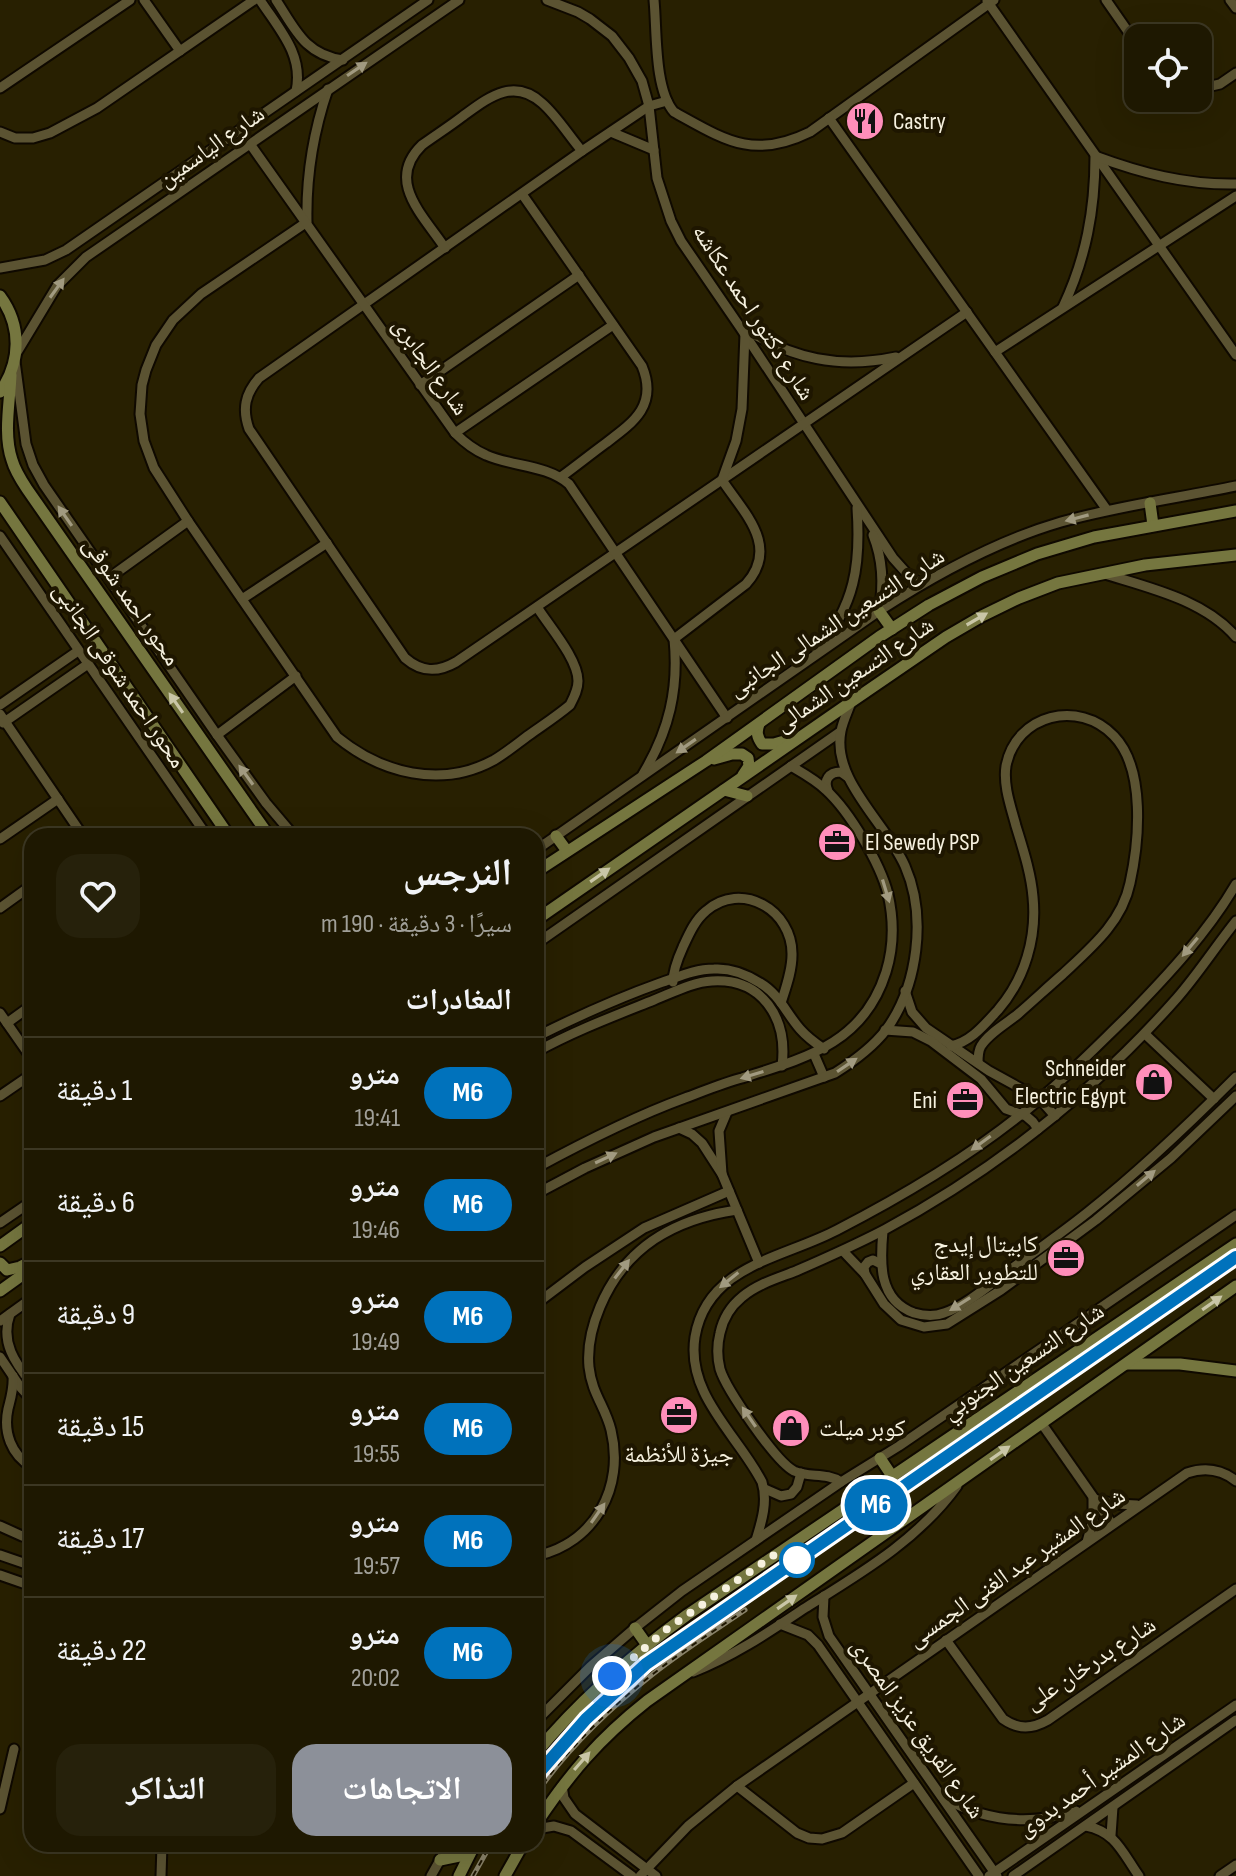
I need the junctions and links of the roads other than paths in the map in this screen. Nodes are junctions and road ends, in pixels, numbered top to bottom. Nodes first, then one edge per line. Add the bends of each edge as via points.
1 (130, 0) edge
2 (144, 0) edge
3 (257, 0) edge
4 (276, 0) edge
5 (459, 0) edge
6 (547, 0) edge
7 (654, 0) edge
8 (1106, 0) edge
9 (1230, 0) edge
10 (426, 1) edge
11 (990, 1) edge
12 (1236, 8) edge
13 (1124, 26) edge
14 (180, 51) junction
15 (343, 60) junction
16 (1236, 73) edge
17 (1212, 86) edge
18 (0, 88) edge
19 (328, 89) junction
20 (296, 91) junction
21 (667, 101) junction
22 (649, 106) junction
23 (829, 118) junction
24 (0, 132) edge
25 (611, 132) junction
26 (250, 144) junction
27 (654, 150) junction
28 (582, 151) junction
29 (1095, 156) junction
30 (1236, 184) edge
31 (522, 194) junction
32 (1236, 196) edge
33 (144, 198) junction
34 (153, 210) junction
35 (307, 222) junction
36 (1158, 246) junction
37 (445, 248) junction
38 (0, 268) edge
39 (579, 275) junction
40 (0, 296) edge
41 (364, 305) junction
42 (1063, 307) junction
43 (967, 312) junction
44 (613, 325) junction
45 (743, 330) junction
46 (995, 352) junction
47 (904, 355) junction
48 (1236, 355) edge
49 (16, 358) junction
50 (11, 375) junction
51 (420, 385) junction
52 (0, 392) edge
53 (804, 424) junction
54 (455, 433) junction
55 (561, 477) junction
56 (722, 480) junction
57 (1236, 486) edge
58 (0, 502) edge
59 (1150, 503) junction
60 (857, 504) junction
61 (1107, 510) junction
62 (1236, 511) edge
63 (188, 521) junction
64 (869, 524) junction
65 (1153, 525) junction
66 (0, 536) edge
67 (327, 543) junction
68 (616, 553) junction
69 (1236, 555) edge
70 (1102, 573) junction
71 (109, 578) junction
72 (922, 584) junction
73 (242, 599) junction
74 (537, 607) junction
75 (879, 611) junction
76 (892, 629) junction
77 (1236, 637) edge
78 (674, 639) junction
79 (78, 651) junction
80 (810, 660) junction
81 (88, 664) junction
82 (296, 676) junction
83 (851, 702) junction
84 (0, 705) edge
85 (727, 718) junction
86 (2, 720) edge
87 (759, 724) junction
88 (840, 732) junction
89 (217, 735) junction
90 (802, 736) junction
91 (706, 761) junction
92 (791, 766) junction
93 (641, 777) junction
94 (848, 777) junction
95 (740, 779) junction
96 (724, 790) junction
97 (828, 791) junction
98 (747, 796) junction
99 (58, 799) junction
100 (78, 828) edge
101 (201, 828) edge
102 (224, 828) edge
103 (263, 828) edge
104 (287, 828) edge
105 (556, 836) junction
106 (0, 839) edge
107 (544, 844) edge
108 (567, 851) junction
109 (544, 867) edge
110 (1236, 884) edge
111 (24, 891) edge
112 (0, 908) edge
113 (544, 914) edge
114 (1236, 921) edge
115 (544, 938) edge
116 (673, 979) junction
117 (905, 991) junction
118 (675, 992) junction
119 (781, 1003) junction
120 (24, 1011) edge
121 (0, 1013) edge
122 (7, 1023) junction
123 (885, 1030) junction
124 (544, 1033) edge
125 (1145, 1034) junction
126 (951, 1046) junction
127 (24, 1047) edge
128 (544, 1048) edge
129 (824, 1049) junction
130 (814, 1054) junction
131 (978, 1063) junction
132 (782, 1066) junction
133 (824, 1077) junction
134 (1236, 1077) edge
135 (24, 1080) edge
136 (0, 1096) edge
137 (1236, 1096) edge
138 (1040, 1099) junction
139 (1214, 1099) junction
140 (728, 1111) junction
141 (1021, 1114) junction
142 (1055, 1116) junction
143 (679, 1128) junction
144 (1038, 1129) junction
145 (544, 1164) edge
146 (722, 1174) junction
147 (544, 1190) edge
148 (729, 1191) junction
149 (1108, 1196) junction
150 (1115, 1205) junction
151 (24, 1206) edge
152 (737, 1210) junction
153 (1236, 1215) edge
154 (0, 1223) edge
155 (24, 1229) edge
156 (883, 1231) junction
157 (1236, 1244) edge
158 (2, 1246) edge
159 (843, 1251) junction
160 (0, 1263) edge
161 (759, 1263) junction
162 (881, 1264) junction
163 (24, 1265) edge
164 (24, 1274) edge
165 (865, 1274) junction
166 (1236, 1286) edge
167 (0, 1291) edge
168 (544, 1298) edge
169 (24, 1304) edge
170 (10, 1314) junction
171 (0, 1321) edge
172 (3, 1355) edge
173 (1127, 1364) junction
174 (1236, 1371) edge
175 (13, 1376) junction
176 (24, 1376) edge
177 (24, 1391) edge
178 (1042, 1424) junction
179 (880, 1458) junction
180 (24, 1460) edge
181 (801, 1473) junction
182 (892, 1476) junction
183 (960, 1481) junction
184 (1236, 1481) edge
185 (841, 1482) junction
186 (765, 1489) junction
187 (1093, 1499) junction
188 (1139, 1505) junction
189 (1112, 1524) junction
190 (0, 1526) edge
191 (24, 1536) edge
192 (756, 1540) junction
193 (1087, 1542) junction
194 (544, 1553) edge
195 (0, 1555) edge
196 (24, 1563) edge
197 (0, 1575) edge
198 (24, 1582) edge
199 (1236, 1589) edge
200 (824, 1596) junction
201 (780, 1624) junction
202 (635, 1628) junction
203 (946, 1640) junction
204 (647, 1645) junction
205 (683, 1676) junction
206 (869, 1693) junction
207 (858, 1701) junction
208 (1236, 1705) edge
209 (544, 1713) edge
210 (1236, 1720) edge
211 (544, 1744) edge
212 (14, 1749) dead end
213 (914, 1783) junction
214 (562, 1786) junction
215 (737, 1786) junction
216 (941, 1797) junction
217 (1090, 1806) junction
218 (1113, 1807) junction
219 (0, 1809) edge
220 (544, 1814) edge
221 (544, 1826) edge
222 (1086, 1826) junction
223 (1111, 1835) junction
224 (162, 1852) edge
225 (444, 1852) edge
226 (463, 1852) edge
227 (471, 1852) edge
228 (518, 1852) edge
229 (440, 1860) junction
230 (1236, 1865) edge
231 (643, 1872) edge
232 (993, 1875) edge
233 (161, 1876) edge
234 (431, 1876) edge
235 (459, 1876) edge
236 (505, 1876) edge
237 (632, 1876) edge
238 (656, 1876) edge
239 (979, 1876) edge
240 (1013, 1876) edge
241 (1139, 1876) edge
242 (1220, 1876) edge

1 - 18 street
2 - 14 street
3 - 14 street
3 - 20 street via 294,54 299,72
4 - 15 street via 305,44
19 -> 5 street, شارع الياسمين
6 - 22 street, شارع دكتور احمد عكاشه via 578,12 612,36 642,81
7 - 21 street via 660,79
8 - 13 street
9 - 12 street
10 - 15 street, شارع الياسمين
11 - 23 street
11 - 29 street
14 - 24 street via 50,133 15,138
15 - 20 street, شارع الياسمين
16 - 17 street
19 - 26 street, شارع الياسمين
19 - 35 street via 310,162
20 - 33 street, شارع الياسمين
21 - 22 street
21 - 23 street via 674,112 720,138 756,146 793,140
22 - 25 street
22 - 27 street, شارع دكتور احمد عكاشه
23 - 43 street
25 - 27 street
25 - 28 street
26 - 34 street, شارع الياسمين
26 - 35 street, شارع الجابرى
27 - 45 street, شارع دكتور احمد عكاشه via 663,200 681,241
28 - 31 street
28 - 37 street via 533,96 512,91 491,96 422,145 407,167 409,194
29 - 30 street via 1156,176
29 - 36 street
29 - 42 street via 1088,234
31 - 37 street
31 - 39 street
32 - 36 street
33 - 34 street
33 - 38 street, شارع الياسمين via 66,250 45,260
49 -> 34 street, شارع الياسمين via 66,276
35 - 41 street, شارع الجابرى
35 - 63 street via 186,306 151,356 142,385 144,441 154,468
36 - 42 street
36 - 48 street
37 - 41 street
39 - 44 street
39 - 51 street
40 - 49 main road via 15,325
41 - 51 street, شارع الجابرى
41 - 67 street via 259,378 245,402 249,429
42 - 46 street
43 - 46 street
43 - 47 street
44 - 54 street
44 - 55 street via 646,374 643,408 634,422
45 - 47 street via 819,360 847,363
45 - 53 street, شارع دكتور احمد عكاشه
45 - 56 street via 740,420
46 - 61 street
47 - 53 street
49 - 50 main road
71 -> 49 street, محور احمد شوقى الجانبى via 33,465
50 - 52 main road
103 -> 50 main road, محور احمد شوقى via 17,473 8,445
51 - 54 street, شارع الجابرى
53 - 56 street
53 - 60 street, شارع دكتور احمد عكاشه
54 - 55 street, شارع الجابرى via 486,455
55 - 68 street
56 - 68 street
56 - 78 street via 758,535 759,564 746,584
57 - 59 street, شارع التسعين الشمالى الجانبى
58 - 102 main road
59 - 61 street, شارع التسعين الشمالى الجانبى
59 - 65 main road
60 - 64 street, شارع دكتور احمد عكاشه
60 - 80 street via 858,561 852,589 842,615
61 -> 72 street, شارع التسعين الشمالى الجانبى via 1029,534
62 - 65 main road, شارع التسعين الشمالى
63 - 71 street
63 - 73 street
64 - 72 street, شارع دكتور احمد عكاشه via 899,567
64 - 75 street, شارع دكتور احمد عكاشه via 882,568
65 - 76 main road, شارع التسعين الشمالى via 1037,554 982,577
66 - 79 street, محور احمد شوقى الجانبى
67 - 73 street
67 - 74 street via 405,658 420,668 446,668
68 - 74 street
68 - 78 street
69 - 70 main road, شارع التسعين الشمالى
70 - 77 street via 1192,605
83 -> 70 main road, شارع التسعين الشمالى via 982,616 1058,583
71 - 89 street, محور احمد شوقى الجانبى
72 - 75 street, شارع التسعين الشمالى الجانبى
73 - 82 street
74 - 82 street via 577,672 576,695 549,722 493,761 472,769 409,773 368,759 337,737
75 - 76 main road
75 - 80 street, شارع التسعين الشمالى الجانبى
76 - 87 main road, شارع التسعين الشمالى
78 - 85 street
78 - 93 street via 671,712
79 - 81 street, محور احمد شوقى الجانبى
79 - 84 street
80 - 85 street, شارع التسعين الشمالى الجانبى
81 - 86 street
81 - 101 street, محور احمد شوقى الجانبى
82 - 89 street
83 - 88 street
83 - 90 main road, شارع التسعين الشمالى
85 -> 93 street, شارع التسعين الشمالى الجانبى
86 - 99 street
87 - 90 main road via 762,744
87 - 91 main road, شارع التسعين الشمالى
88 - 92 street
88 - 94 street
104 -> 89 street, محور احمد شوقى الجانبى
90 - 95 main road, شارع التسعين الشمالى
91 - 95 main road via 742,754 749,766
91 - 108 main road, شارع التسعين الشمالى
92 - 97 street
92 - 98 street
93 - 105 street, شارع التسعين الشمالى الجانبى
94 - 97 street via 833,773 827,779
94 - 117 street via 906,867 914,895 915,950
95 - 96 main road, شارع التسعين الشمالى
96 - 98 main road
113 -> 96 main road, شارع التسعين الشمالى
97 -> 129 street via 877,865 892,911 893,937 874,1000 850,1030
98 - 115 street
99 - 100 street
99 - 106 street
105 - 107 street, شارع التسعين الشمالى الجانبى
105 - 108 main road
108 - 109 main road, شارع التسعين الشمالى
110 -> 138 street via 1168,973
111 - 112 street
114 - 125 street
116 - 118 street
116 - 119 street via 699,970 732,970 763,984
116 - 119 street via 700,916 724,900 751,900 778,915 789,936 792,957
116 - 124 street
117 - 123 street
117 - 126 street via 918,1021
118 - 128 street
118 - 132 street via 709,981 755,992 779,1025
119 - 129 street via 800,1030
120 - 122 street
121 - 122 street
122 - 127 street
133 -> 123 street via 855,1060
123 - 141 street via 913,1032 931,1041 981,1079 1006,1109
125 - 139 street
125 - 142 street
126 - 131 street
126 - 131 street via 966,1041 1004,1003 1031,941 1033,895 1006,785 1012,749 1036,723 1067,715 1089,718 1118,740 1132,772 1137,836 1127,898 1087,952 983,1043
129 - 130 street
130 - 132 street
130 - 133 street
131 - 138 street
132 -> 145 street via 681,1099
133 - 140 street
134 - 139 street
135 - 136 street
150 -> 137 street
138 - 141 street
138 - 142 street
139 - 149 street
140 - 143 street
140 - 146 street via 719,1131
141 - 144 street
141 -> 161 street via 947,1168 879,1208
142 - 144 street
143 - 146 street via 702,1143
147 -> 143 street
144 - 156 street
146 - 148 street
148 - 152 street
148 - 168 street via 644,1228
149 - 150 street
149 -> 162 street via 946,1313 922,1315 892,1299
150 - 165 street via 947,1324 924,1327 901,1320
151 - 154 street
152 - 161 street
194 -> 152 street via 587,1528 613,1481 612,1437 593,1388 589,1359 593,1327 610,1285 631,1257 663,1234
153 - 179 street
155 - 158 main road
156 - 159 street
156 - 162 street
157 - 182 main road, شارع التسعين الجنوبي
159 - 165 street
181 -> 159 street via 778,1458 726,1382 718,1357 720,1330 733,1306 753,1289
160 - 163 main road via 7,1270
161 -> 186 street via 717,1291 699,1321 694,1354 705,1396
162 - 165 street via 870,1260
164 - 167 main road
173 -> 166 main road
169 - 170 street
170 - 171 street
170 - 172 street
172 - 175 street
172 - 176 street
173 - 174 main road
173 - 178 main road
175 - 177 street
175 - 180 street via 8,1437
183 -> 178 main road
178 - 187 street
179 - 182 main road
179 - 185 street
181 - 185 street
181 - 186 street via 791,1494
182 - 204 main road, شارع التسعين الجنوبي
183 - 200 street via 904,1543
205 -> 183 main road
184 - 188 street, شارع المشير عبد الغنى الجمسى via 1218,1471 1193,1471
185 - 192 street
186 - 192 street
187 - 188 street
187 - 189 street
187 - 193 street
188 - 189 street, شارع المشير عبد الغنى الجمسى
189 - 193 street, شارع المشير عبد الغنى الجمسى
190 - 191 street
192 - 202 street
193 - 203 street, شارع المشير عبد الغنى الجمسى
195 - 196 street
197 - 198 street
199 - 203 street, شارع بدرخان على via 1031,1727 1003,1719
200 - 201 street
200 - 206 street, شارع الفريق عزيز المصرى via 826,1630
201 - 205 street via 727,1657
201 - 207 street, شارع الفريق عزيز المصرى via 813,1639
202 - 204 main road
202 - 209 street
203 - 206 street, شارع المشير عبد الغنى الجمسى
204 - 211 main road, شارع التسعين الجنوبي
214 -> 205 main road via 623,1720
206 - 207 street, شارع المشير عبد الغنى الجمسى
206 - 216 street, شارع الفريق عزيز المصرى
207 - 213 street, شارع الفريق عزيز المصرى
207 - 215 street, شارع المشير عبد الغنى الجمسى
208 - 217 street, شارع المشير أحمد بدوى
210 - 218 street, شارع المشير أحمد بدوى
212 - 219 street
213 - 215 street via 842,1833 822,1839 797,1833
213 - 239 street, شارع الفريق عزيز المصرى
214 - 220 main road
214 - 231 street via 575,1814
215 - 231 street, شارع المشير عبد الغنى الجمسى
216 - 217 street via 976,1813 1014,1820 1053,1817
216 - 232 street, شارع الفريق عزيز المصرى
217 - 232 street, شارع المشير أحمد بدوى
218 - 222 street, شارع المشير أحمد بدوى
218 - 223 street
221 - 237 street via 571,1831
222 - 223 street
222 - 240 street, شارع المشير أحمد بدوى
223 - 241 street
224 - 233 street
225 - 229 street
226 - 229 main road
227 - 235 main road
228 - 236 main road
229 - 234 street
230 - 242 street
231 - 238 street

